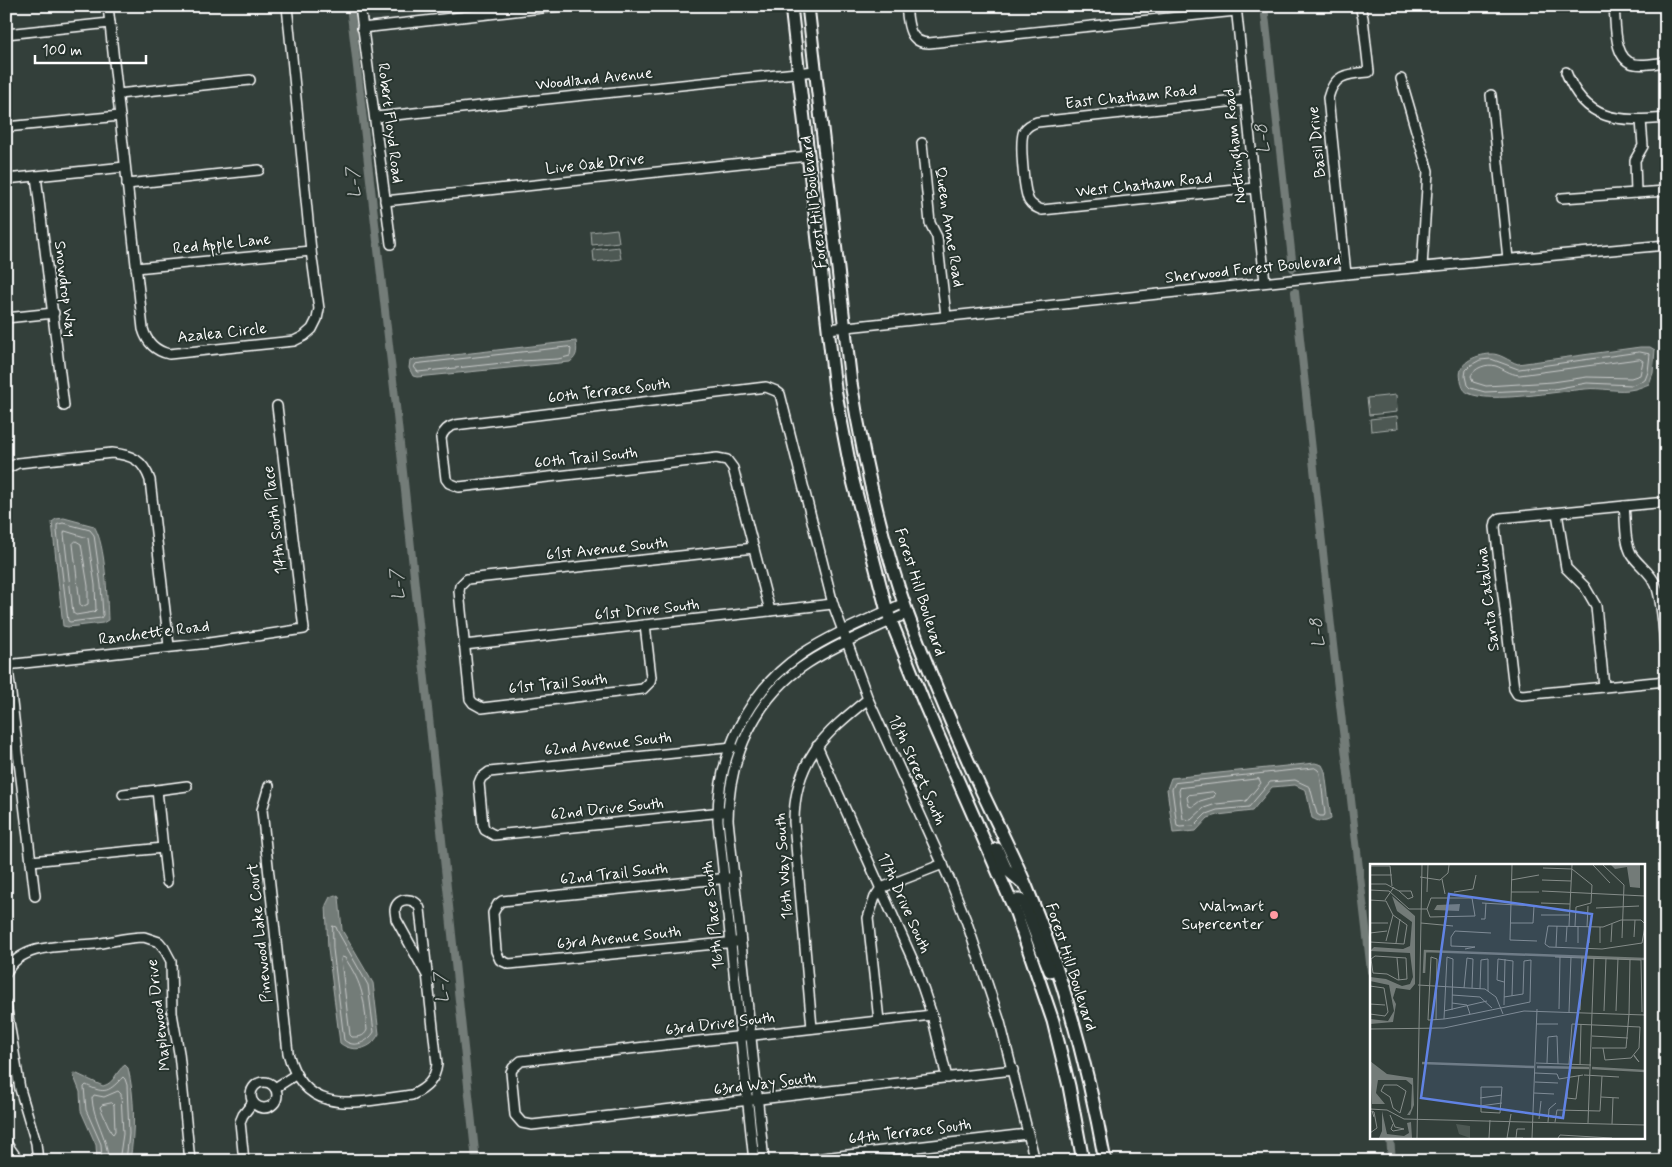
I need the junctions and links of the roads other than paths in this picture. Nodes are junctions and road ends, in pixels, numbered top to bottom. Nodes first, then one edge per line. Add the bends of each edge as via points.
1 (108, 6) edge
2 (287, 6) edge
3 (360, 6) edge
4 (560, 6) edge
5 (791, 6) edge
6 (808, 6) edge
7 (906, 6) edge
8 (1360, 6) edge
9 (1614, 6) edge
10 (1236, 8) edge
11 (110, 23) junction
12 (362, 28) junction
13 (6, 34) edge
14 (1666, 62) edge
15 (815, 71) junction
16 (798, 72) junction
17 (1566, 72) dead end
18 (1401, 79) dead end
19 (250, 80) dead end
20 (118, 94) junction
21 (1491, 95) dead end
22 (1246, 100) junction
23 (120, 116) junction
24 (376, 118) junction
25 (1666, 118) edge
26 (1641, 120) junction
27 (6, 127) edge
28 (922, 143) dead end
29 (808, 156) junction
30 (125, 167) junction
31 (259, 170) dead end
32 (36, 176) junction
33 (6, 179) edge
34 (127, 184) junction
35 (1255, 188) junction
36 (1666, 191) edge
37 (1636, 193) junction
38 (1562, 198) dead end
39 (385, 201) junction
40 (1037, 208) joint
41 (391, 244) dead end
42 (1666, 245) edge
43 (311, 251) junction
44 (1508, 259) junction
45 (1422, 267) junction
46 (136, 268) junction
47 (1346, 274) junction
48 (1265, 282) junction
49 (54, 313) junction
50 (946, 316) junction
51 (6, 318) edge
52 (844, 328) junction
53 (828, 329) junction
54 (776, 390) joint
55 (64, 406) dead end
56 (277, 406) dead end
57 (6, 469) edge
58 (449, 483) joint
59 (1666, 502) edge
60 (1624, 506) junction
61 (1557, 513) junction
62 (754, 548) junction
63 (833, 604) junction
64 (906, 608) junction
65 (770, 611) junction
66 (889, 616) junction
67 (645, 625) junction
68 (304, 629) joint
69 (844, 632) junction
70 (847, 641) junction
71 (464, 645) junction
72 (169, 646) junction
73 (6, 652) edge
74 (1666, 653) edge
75 (7, 665) edge
76 (772, 680) junction
77 (1666, 681) edge
78 (779, 687) junction
79 (1604, 687) junction
80 (868, 699) junction
81 (741, 746) junction
82 (817, 746) junction
83 (730, 747) junction
84 (951, 763) junction
85 (187, 786) dead end
86 (270, 786) dead end
87 (157, 790) junction
88 (122, 794) dead end
89 (728, 811) junction
90 (718, 812) junction
91 (489, 833) joint
92 (162, 848) junction
93 (31, 861) junction
94 (943, 864) junction
95 (734, 877) junction
96 (724, 878) junction
97 (167, 882) dead end
98 (1027, 887) junction
99 (880, 888) junction
100 (35, 896) dead end
101 (1011, 900) junction
102 (741, 941) junction
103 (731, 942) junction
104 (500, 960) joint
105 (6, 973) edge
106 (428, 977) junction
107 (6, 1004) edge
108 (932, 1015) junction
109 (1071, 1016) junction
110 (879, 1021) junction
111 (812, 1028) junction
112 (751, 1035) junction
113 (741, 1037) junction
114 (1013, 1070) junction
115 (296, 1075) junction
116 (947, 1078) junction
117 (275, 1088) junction
118 (758, 1100) junction
119 (748, 1101) junction
120 (253, 1102) junction
121 (522, 1123) joint
122 (1027, 1134) junction
123 (6, 1143) edge
124 (912, 1147) junction
125 (19, 1161) edge
126 (38, 1161) edge
127 (190, 1161) edge
128 (244, 1161) edge
129 (754, 1161) edge
130 (764, 1161) edge
131 (797, 1161) edge
132 (914, 1161) edge
133 (1035, 1161) edge
134 (1083, 1161) edge
135 (1105, 1161) edge

1 - 11 street, Azalea Circle
2 - 43 street, Azalea Circle
3 - 12 street, Robert Floyd Road
4 - 12 street
5 - 16 main road, Forest Hill Boulevard
6 - 15 main road, Forest Hill Boulevard
7 - 10 street via 914,38 929,43
8 - 47 street, Basil Drive via 1369,72 1340,78 1332,86 1328,98
9 - 14 street via 1619,48 1624,59 1633,64
10 - 22 street, Nottingham Road
11 - 13 street
11 - 20 street, Azalea Circle
12 - 24 street, Robert Floyd Road
15 - 16 street, Woodland Avenue
15 - 52 main road, Forest Hill Boulevard
16 - 24 street, Woodland Avenue
16 - 29 main road, Forest Hill Boulevard
17 - 26 street via 1574,90 1603,115 1619,120
18 - 45 street via 1428,172
19 - 20 street
20 - 23 street, Azalea Circle
21 - 44 street
22 - 35 street, Nottingham Road
22 - 40 street, East Chatham Road via 1031,124 1023,132 1021,143 1027,195
23 - 27 street
23 - 30 street, Azalea Circle
24 - 39 street, Robert Floyd Road
25 - 26 street
26 - 37 street via 1642,146 1635,160
28 - 50 street, Queen Anne Road via 930,223 937,237
29 - 39 street, Live Oak Drive
29 - 53 main road, Forest Hill Boulevard
30 - 32 street
30 - 34 street, Azalea Circle
31 - 34 street
32 - 33 street
32 - 49 street, Snowdrop Way
34 - 46 street, Azalea Circle
35 - 40 street, West Chatham Road via 1047,210
35 - 48 street, Nottingham Road
36 - 37 street
37 - 38 street
39 - 41 street, Robert Floyd Road
42 - 44 street, Sherwood Forest Boulevard
43 - 46 street, Red Apple Lane
43 - 46 street, Azalea Circle via 319,309 315,324 304,336 294,340 170,354 156,349 144,334
44 - 45 street, Sherwood Forest Boulevard
45 - 47 street, Sherwood Forest Boulevard
47 - 48 street, Sherwood Forest Boulevard
48 - 50 street, Sherwood Forest Boulevard
49 - 51 street
49 - 55 street, Snowdrop Way
50 - 52 street, Sherwood Forest Boulevard
52 - 53 street, Sherwood Forest Boulevard
52 - 64 main road, Forest Hill Boulevard via 851,383 877,512
53 - 66 main road, Forest Hill Boulevard via 846,452
54 - 58 street, 60th Terrace South via 766,387 455,425 446,429 441,438
54 - 63 street, 18th Street South via 782,399
56 - 68 street, 14th South Place
57 - 72 street via 18,463 112,453 128,455 139,462 150,480
58 - 62 street, 60th Trail South via 459,487 717,458 727,460 733,468
59 - 60 street, Santa Catalina
60 - 61 street, Santa Catalina
60 - 74 street via 1629,550 1652,577 1658,594
61 - 79 street via 1566,568 1585,587 1596,606
61 - 79 street, Santa Catalina via 1500,518 1496,522 1514,690 1522,695
62 - 65 street
62 - 71 street, 61st Avenue South via 472,578 463,582 459,591
63 - 65 street, 61st Drive South
63 - 69 street, 18th Street South
64 - 66 street, 16th Place South
64 - 98 main road, Forest Hill Boulevard via 940,697
65 - 67 street, 61st Drive South
66 - 69 street, 16th Place South
66 - 70 street, 16th Place South
66 - 84 main road, Forest Hill Boulevard
67 - 71 street, 61st Drive South
67 - 71 street, 61st Trail South via 651,677 647,686 638,690 482,708 473,703 468,694
68 - 72 street, Ranchette Road
69 - 70 street, 18th Street South
69 - 76 street, 16th Place South via 803,654
70 - 78 street, 16th Place South via 809,662
70 - 80 street, 18th Street South
72 - 75 street, Ranchette Road
73 - 75 street
75 - 93 street
76 - 78 street
76 - 83 street, 16th Place South via 753,703
77 - 79 street, Santa Catalina
78 - 81 street, 16th Place South via 761,709
80 - 82 street, 16th Way South via 839,722
80 - 94 street, 18th Street South
81 - 83 street, 62nd Avenue South
81 - 89 street, 16th Place South via 733,771
82 - 99 street, 17th Drive South
82 - 111 street, 16th Way South via 801,778 794,817
83 - 90 street, 16th Place South via 719,790
83 - 91 street, 62nd Avenue South via 489,772 481,778 479,788 483,825
84 - 98 main road via 970,787 1006,869
84 - 101 main road, Forest Hill Boulevard
85 - 87 street
86 - 115 street, Pinewood Lake Court via 262,810 288,1053
87 - 88 street
87 - 92 street
89 - 90 street, 62nd Drive South
89 - 95 street, 16th Place South
90 - 91 street, 62nd Drive South via 499,835
90 - 96 street, 16th Place South
92 - 93 street
92 - 97 street
93 - 100 street
94 - 99 street
94 - 114 street, 18th Street South via 984,970
95 - 96 street, 62nd Trail South
95 - 102 street, 16th Place South
96 - 103 street, 16th Place South
96 - 104 street, 62nd Trail South via 507,899 498,904 493,913 496,951
98 - 109 main road, Forest Hill Boulevard
99 - 108 street, 17th Drive South via 915,965
99 - 110 street via 868,918
101 - 109 main road via 1023,902
101 - 134 main road, Forest Hill Boulevard via 1053,1021 1070,1086
102 - 103 street, 63rd Avenue South
102 - 112 street, 16th Place South
103 - 104 street, 63rd Avenue South via 510,964
103 - 113 street, 16th Place South
105 - 127 street, Maplewood Drive via 22,956 46,948 144,937 159,942 168,954 172,969 172,1013
106 - 106 street, Pinewood Lake Court via 420,909 418,903 404,900 395,910 396,919
106 - 115 street, Pinewood Lake Court via 437,1064 436,1074 421,1091 412,1095 343,1103 314,1094
107 - 126 street via 20,1089
108 - 110 street, 63rd Drive South
108 - 116 street, 17th Drive South
109 - 135 main road, Forest Hill Boulevard
110 - 111 street, 63rd Drive South
111 - 112 street, 63rd Drive South
112 - 113 street, 63rd Drive South
112 - 118 street, 16th Place South
113 - 119 street, 16th Place South
113 - 121 street, 63rd Drive South via 521,1061 513,1068 511,1078 515,1115
114 - 116 street, 63rd Way South
114 - 122 street, 18th Street South
115 - 117 street
116 - 118 street, 63rd Way South
117 - 120 street via 277,1096 271,1106 259,1107
117 - 120 street via 265,1082 257,1084 251,1094
118 - 119 street, 63rd Way South
118 - 130 street, 16th Place South
119 - 121 street, 63rd Way South via 532,1125
119 - 129 street, 16th Place South
120 - 128 street via 240,1122
122 - 124 street, 64th Terrace South
122 - 133 street, 18th Street South
123 - 125 street
124 - 131 street, 64th Terrace South
124 - 132 street

